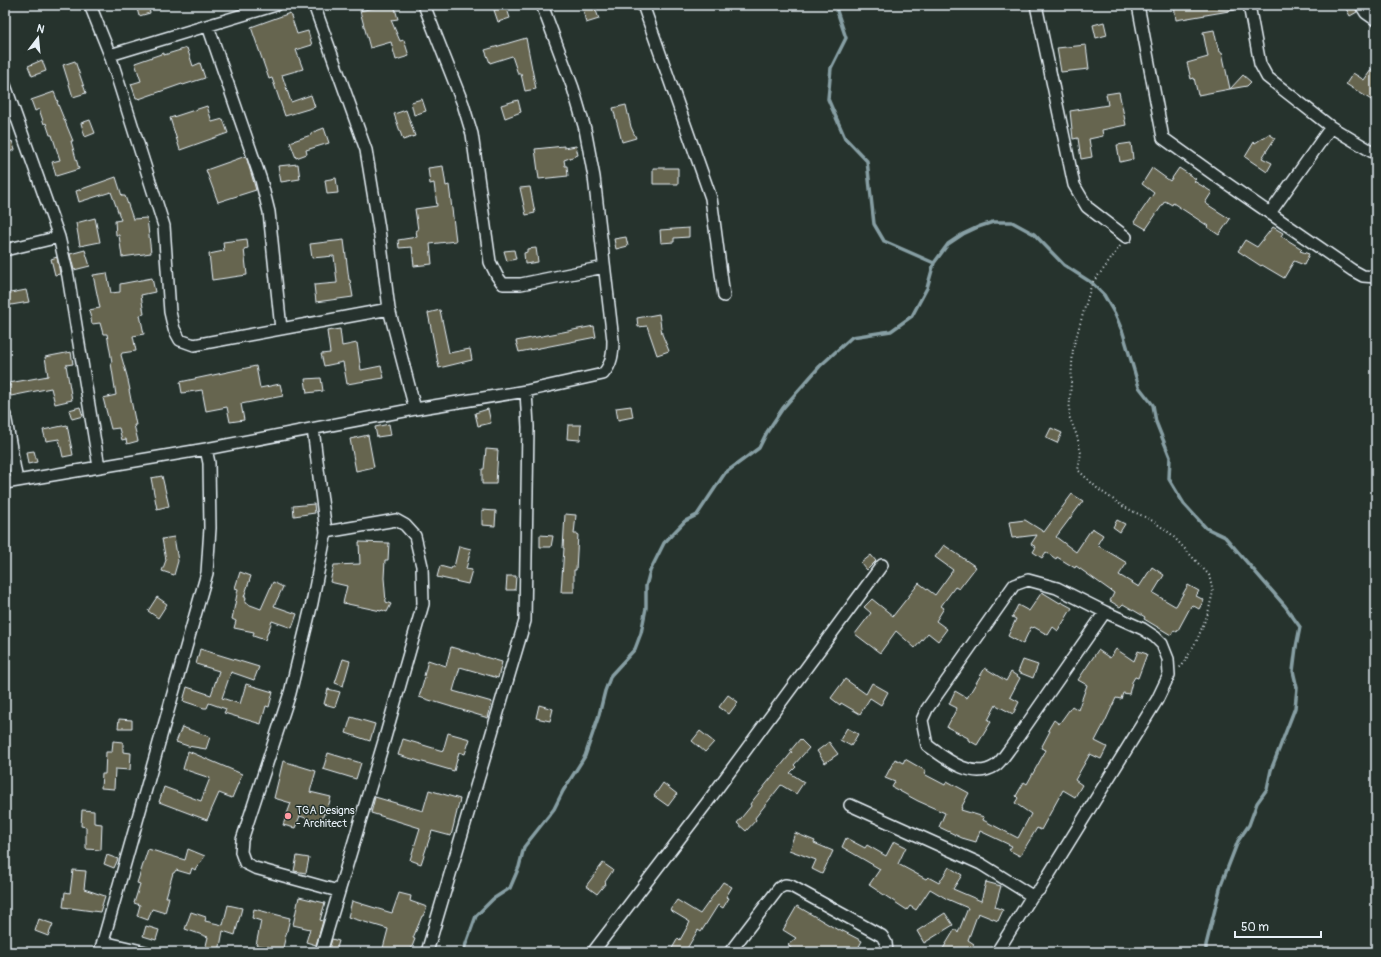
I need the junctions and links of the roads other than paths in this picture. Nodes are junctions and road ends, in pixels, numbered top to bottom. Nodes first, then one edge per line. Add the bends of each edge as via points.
1 (90, 5) edge
2 (276, 5) edge
3 (314, 5) edge
4 (424, 5) edge
5 (542, 5) edge
6 (643, 5) edge
7 (1036, 5) edge
8 (1138, 5) edge
9 (1249, 5) edge
10 (1361, 5) edge
11 (1376, 20) edge
12 (208, 26) junction
13 (110, 55) junction
14 (5, 85) edge
15 (1331, 127) junction
16 (1376, 154) edge
17 (1270, 213) junction
18 (59, 237) junction
19 (1126, 237) road end
20 (5, 250) edge
21 (604, 267) junction
22 (1376, 277) edge
23 (724, 296) dead end
24 (389, 308) junction
25 (281, 329) junction
26 (526, 391) junction
27 (415, 409) junction
28 (5, 415) edge
29 (313, 429) junction
30 (206, 449) junction
31 (99, 467) junction
32 (17, 481) junction
33 (5, 483) edge
34 (326, 532) junction
35 (882, 565) dead end
36 (1104, 612) junction
37 (850, 805) dead end
38 (338, 891) junction
39 (1032, 896) junction
40 (102, 947) edge
41 (146, 952) edge
42 (321, 952) edge
43 (427, 952) edge
44 (593, 952) edge
45 (730, 952) edge
46 (887, 952) edge
47 (997, 952) edge

1 - 13 street
2 - 12 street
3 - 24 street via 366,150
4 - 21 street via 463,104 472,134 490,262 497,276 503,284 522,284
5 - 21 street via 573,88 585,129 594,177
6 - 23 street via 711,198
7 - 19 street via 1074,185 1087,207
8 - 17 street via 1163,138
9 - 15 street via 1264,73
10 - 11 street via 1366,13
12 - 13 street
12 - 25 street via 261,180 269,212
13 - 25 street via 164,226 170,312 180,340 194,345
14 - 18 street
15 - 16 street
15 - 17 street
17 - 22 street via 1352,270 1363,276
18 - 20 street
18 - 31 street via 68,276
21 - 26 street via 613,340 609,367 603,374
24 - 25 street
24 - 27 street
26 - 27 street
26 - 43 street via 528,427 525,621
27 - 29 street
28 - 32 street
29 - 30 street
29 - 34 street
30 - 31 street
30 - 40 street via 209,463 210,506 207,573
31 - 32 street
32 - 33 street
34 - 38 street via 290,692 242,840 241,852 245,863 255,868
34 - 38 street via 396,520 405,525 414,536 422,566 423,604
35 - 44 street
36 - 36 street via 1057,588 1028,580 1014,584 927,709 922,720 927,745 966,769 980,771 995,766 1011,747
36 - 39 street via 1155,637 1162,644 1168,659 1169,676 1153,707 1040,889
37 - 39 street via 981,864
38 - 42 street
39 - 47 street
40 - 41 street
45 - 46 street via 779,888 785,885 882,936

